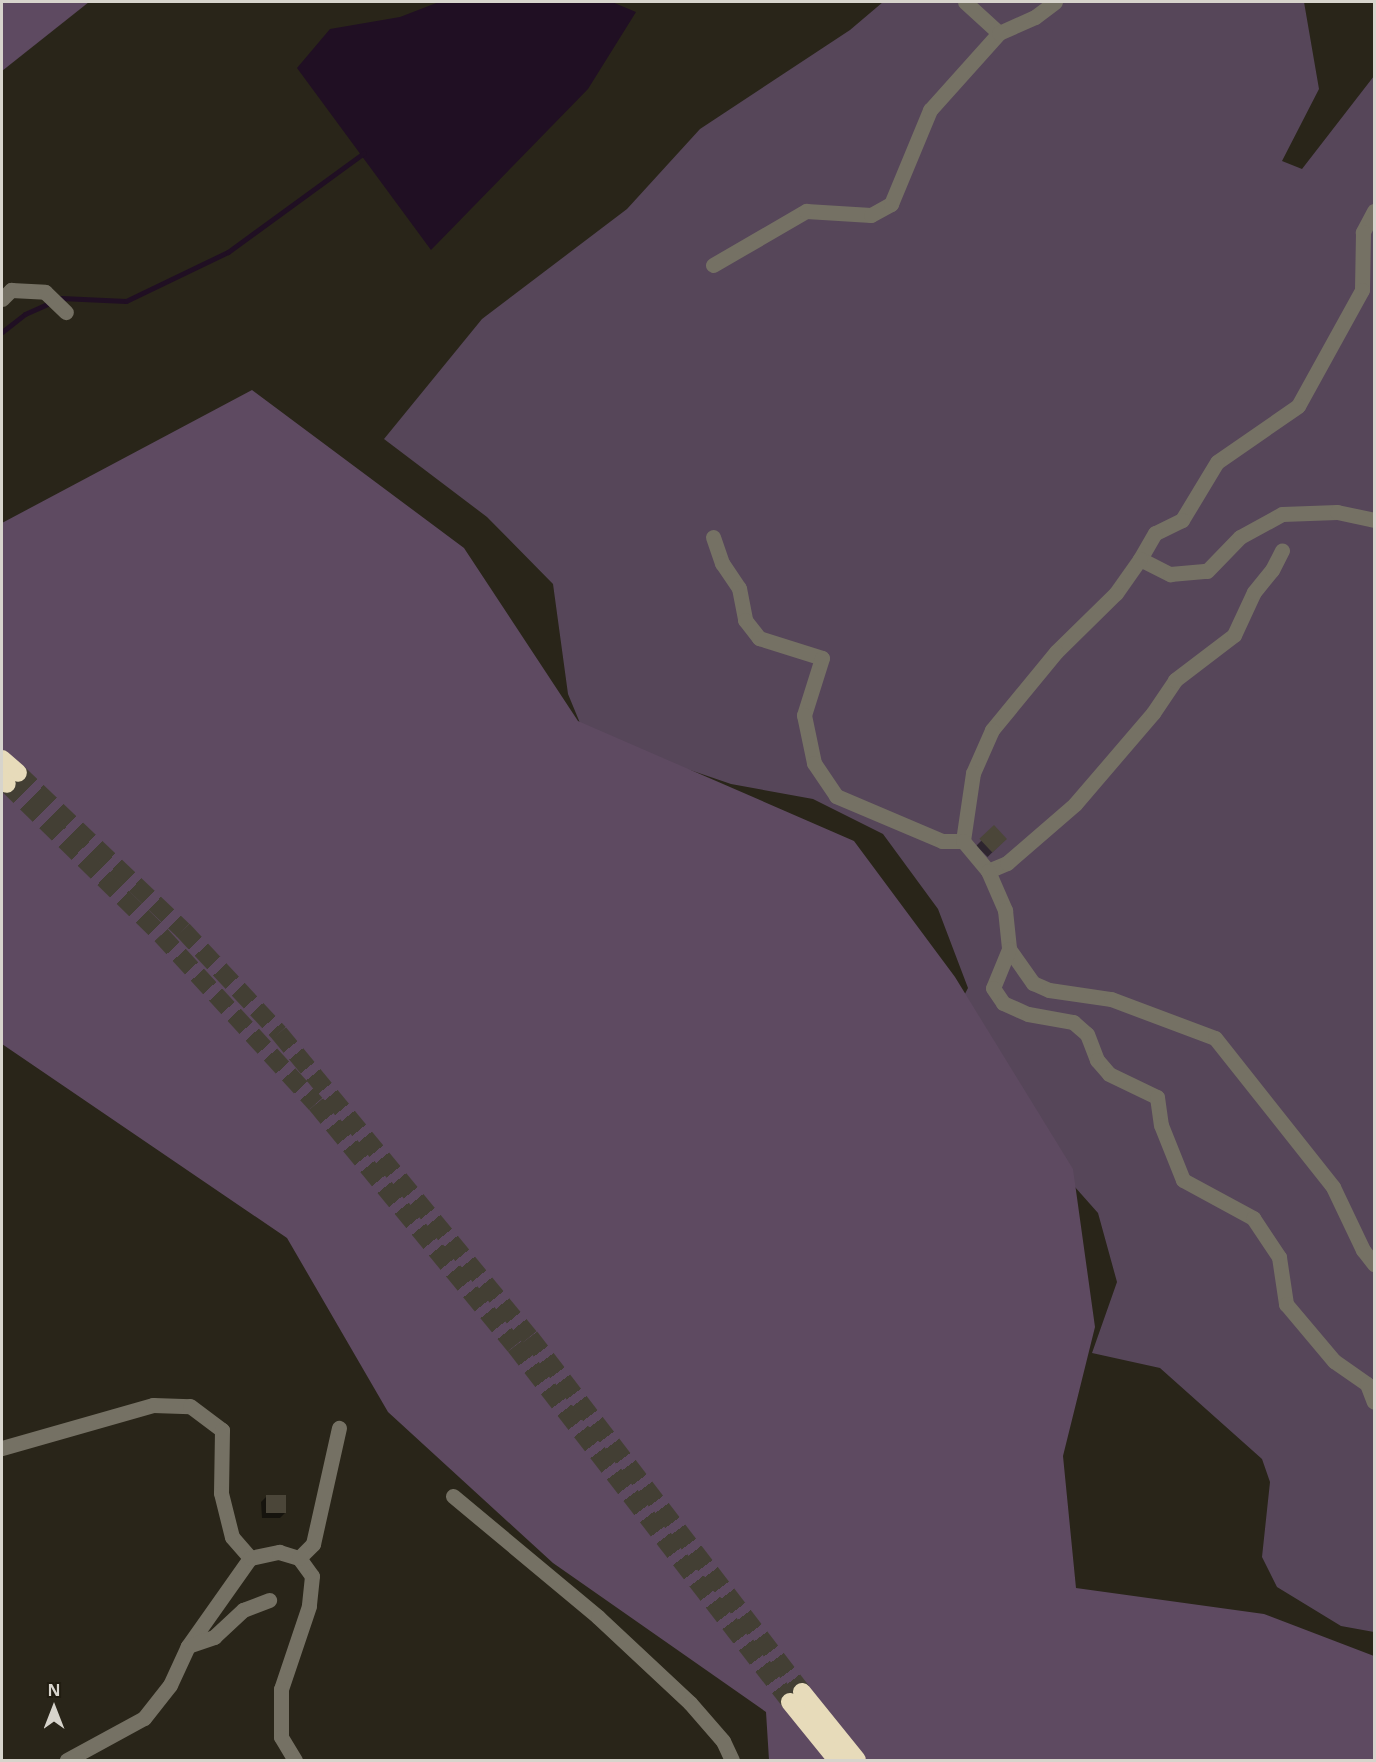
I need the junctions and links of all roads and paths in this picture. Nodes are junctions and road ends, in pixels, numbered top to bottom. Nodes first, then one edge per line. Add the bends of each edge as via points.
1 (965, 2) edge
2 (1055, 2) edge
3 (999, 33) junction
4 (1374, 211) edge
5 (712, 265) dead end
6 (2, 299) edge
7 (66, 312) dead end
8 (1374, 520) edge
9 (712, 537) dead end
10 (1282, 550) dead end
11 (1140, 560) junction
12 (2, 759) edge
13 (9, 779) tunnel mouth
14 (963, 841) junction
15 (988, 871) junction
16 (1009, 949) junction
17 (1374, 1264) edge
18 (1374, 1402) edge
19 (339, 1428) dead end
20 (2, 1448) edge
21 (453, 1496) dead end
22 (250, 1558) junction
23 (299, 1558) junction
24 (269, 1600) dead end
25 (188, 1646) junction
26 (66, 1761) edge
27 (295, 1761) edge
28 (732, 1761) edge
29 (837, 1761) edge
30 (857, 1761) edge

1 - 3 street
2 - 3 street via 1035,17
3 - 5 street via 930,110 891,204 871,215 806,212
4 - 11 street via 1363,232 1362,290 1298,406 1216,462 1182,520 1155,533
6 - 7 street via 12,290 45,292
8 - 11 street via 1337,512 1282,514 1240,537 1207,571 1170,574
9 - 14 street via 722,563 739,588 745,620 759,638 822,658 804,715 814,763 836,796 942,841
10 - 15 street via 1254,592 1234,635 1175,680 1153,713 1075,804 1007,863
11 - 14 street via 1116,593 1056,652 992,730 973,773
12 - 13 highway
14 - 15 street
15 - 16 street via 1005,910
16 - 17 street via 1033,983 1049,990 1111,999 1215,1038 1333,1187 1363,1250
16 - 18 street via 993,988 1003,1003 1028,1014 1073,1022 1087,1034 1097,1060 1109,1074 1157,1097 1161,1125 1183,1180 1253,1218 1279,1257 1286,1304 1334,1361 1367,1384
19 - 23 street via 313,1544
20 - 22 street via 153,1405 190,1406 222,1430 221,1492 232,1537
21 - 28 street via 598,1617 690,1703 723,1741
22 - 23 street via 279,1552
22 - 25 street
23 - 27 street via 312,1576 312,1591 281,1689 280,1711 281,1737
24 - 25 street via 243,1610 214,1637
25 - 26 street via 170,1685 144,1718
29 - 30 highway via 796,1697

